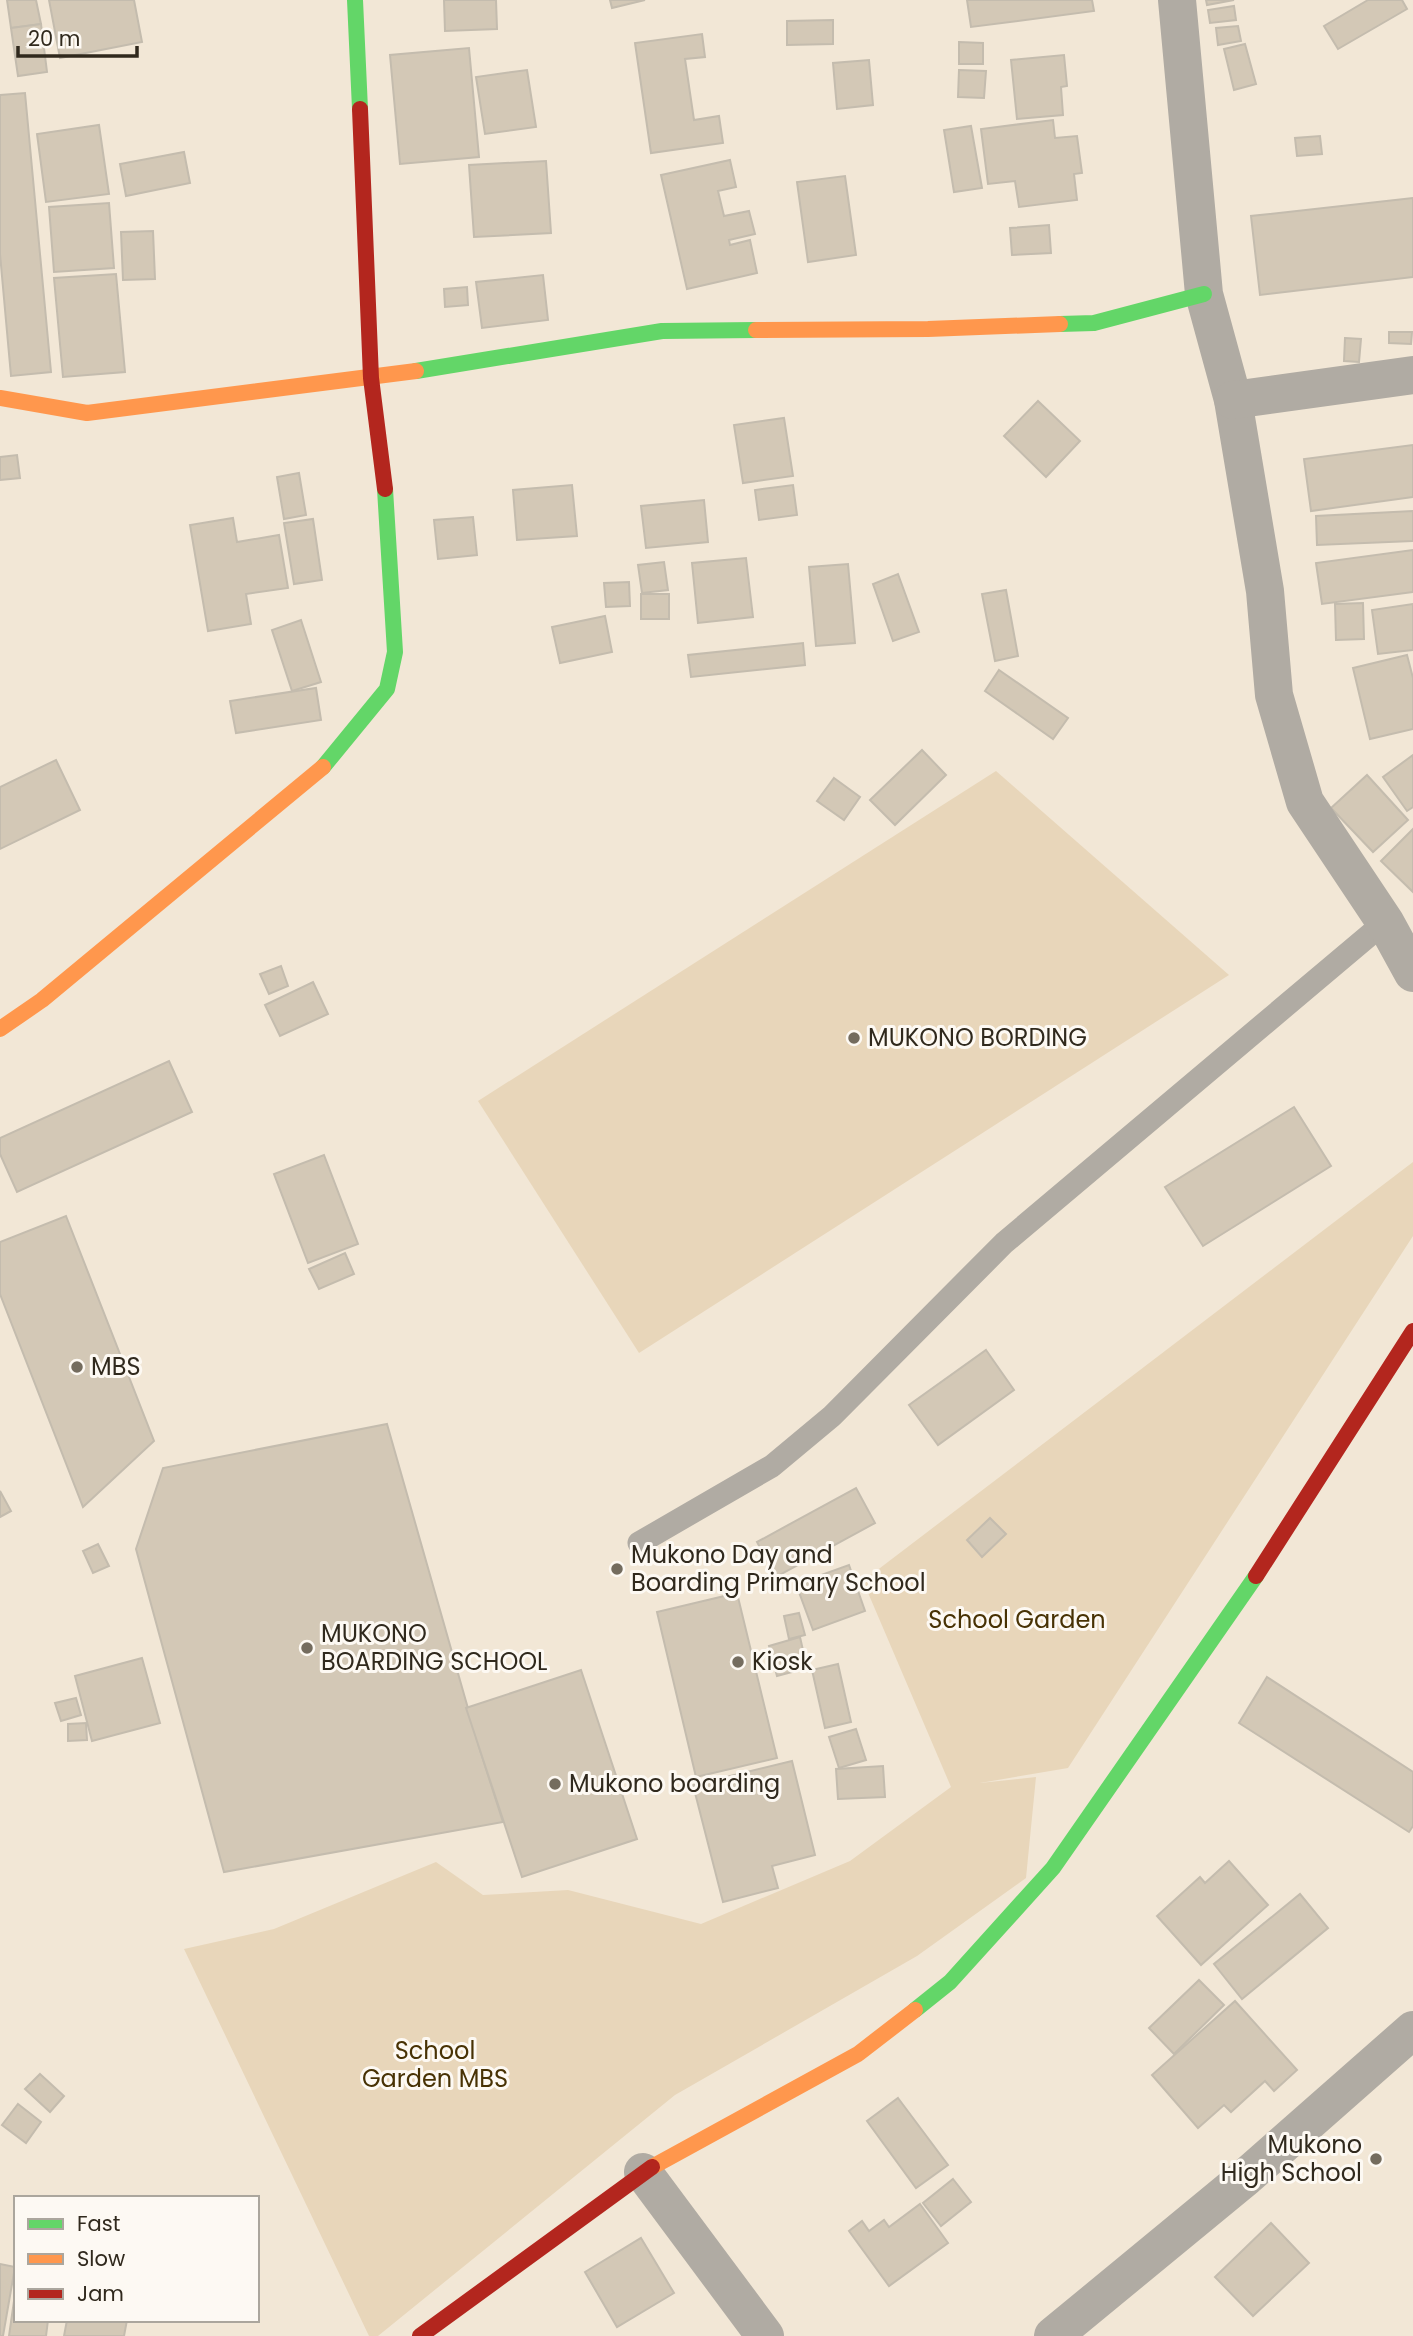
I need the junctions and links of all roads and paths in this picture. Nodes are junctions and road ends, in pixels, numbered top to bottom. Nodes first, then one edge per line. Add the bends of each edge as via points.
1 (355, 0) edge
2 (1177, 0) edge
3 (1204, 294) junction
4 (1413, 375) edge
5 (371, 378) junction
6 (0, 398) edge
7 (1233, 400) junction
8 (1385, 922) junction
9 (1412, 973) edge
10 (0, 1029) edge
11 (1413, 1331) edge
12 (639, 1544) dead end
13 (1413, 2030) edge
14 (643, 2172) junction
15 (420, 2336) edge
16 (765, 2336) edge
17 (1053, 2336) edge

1 - 5 street
2 - 3 street
3 - 5 street via 1094,323 662,331
3 - 7 street
4 - 7 street
5 - 6 street via 87,412
5 - 10 street via 383,466 396,652 387,689 323,767 42,1000
7 - 8 street via 1265,591 1274,695 1305,802
8 - 9 street
8 - 12 lane via 1004,1242 832,1416 772,1466
11 - 14 street via 1270,1556 1054,1868 950,1982 858,2054
13 - 17 street
14 - 15 street
14 - 16 street

